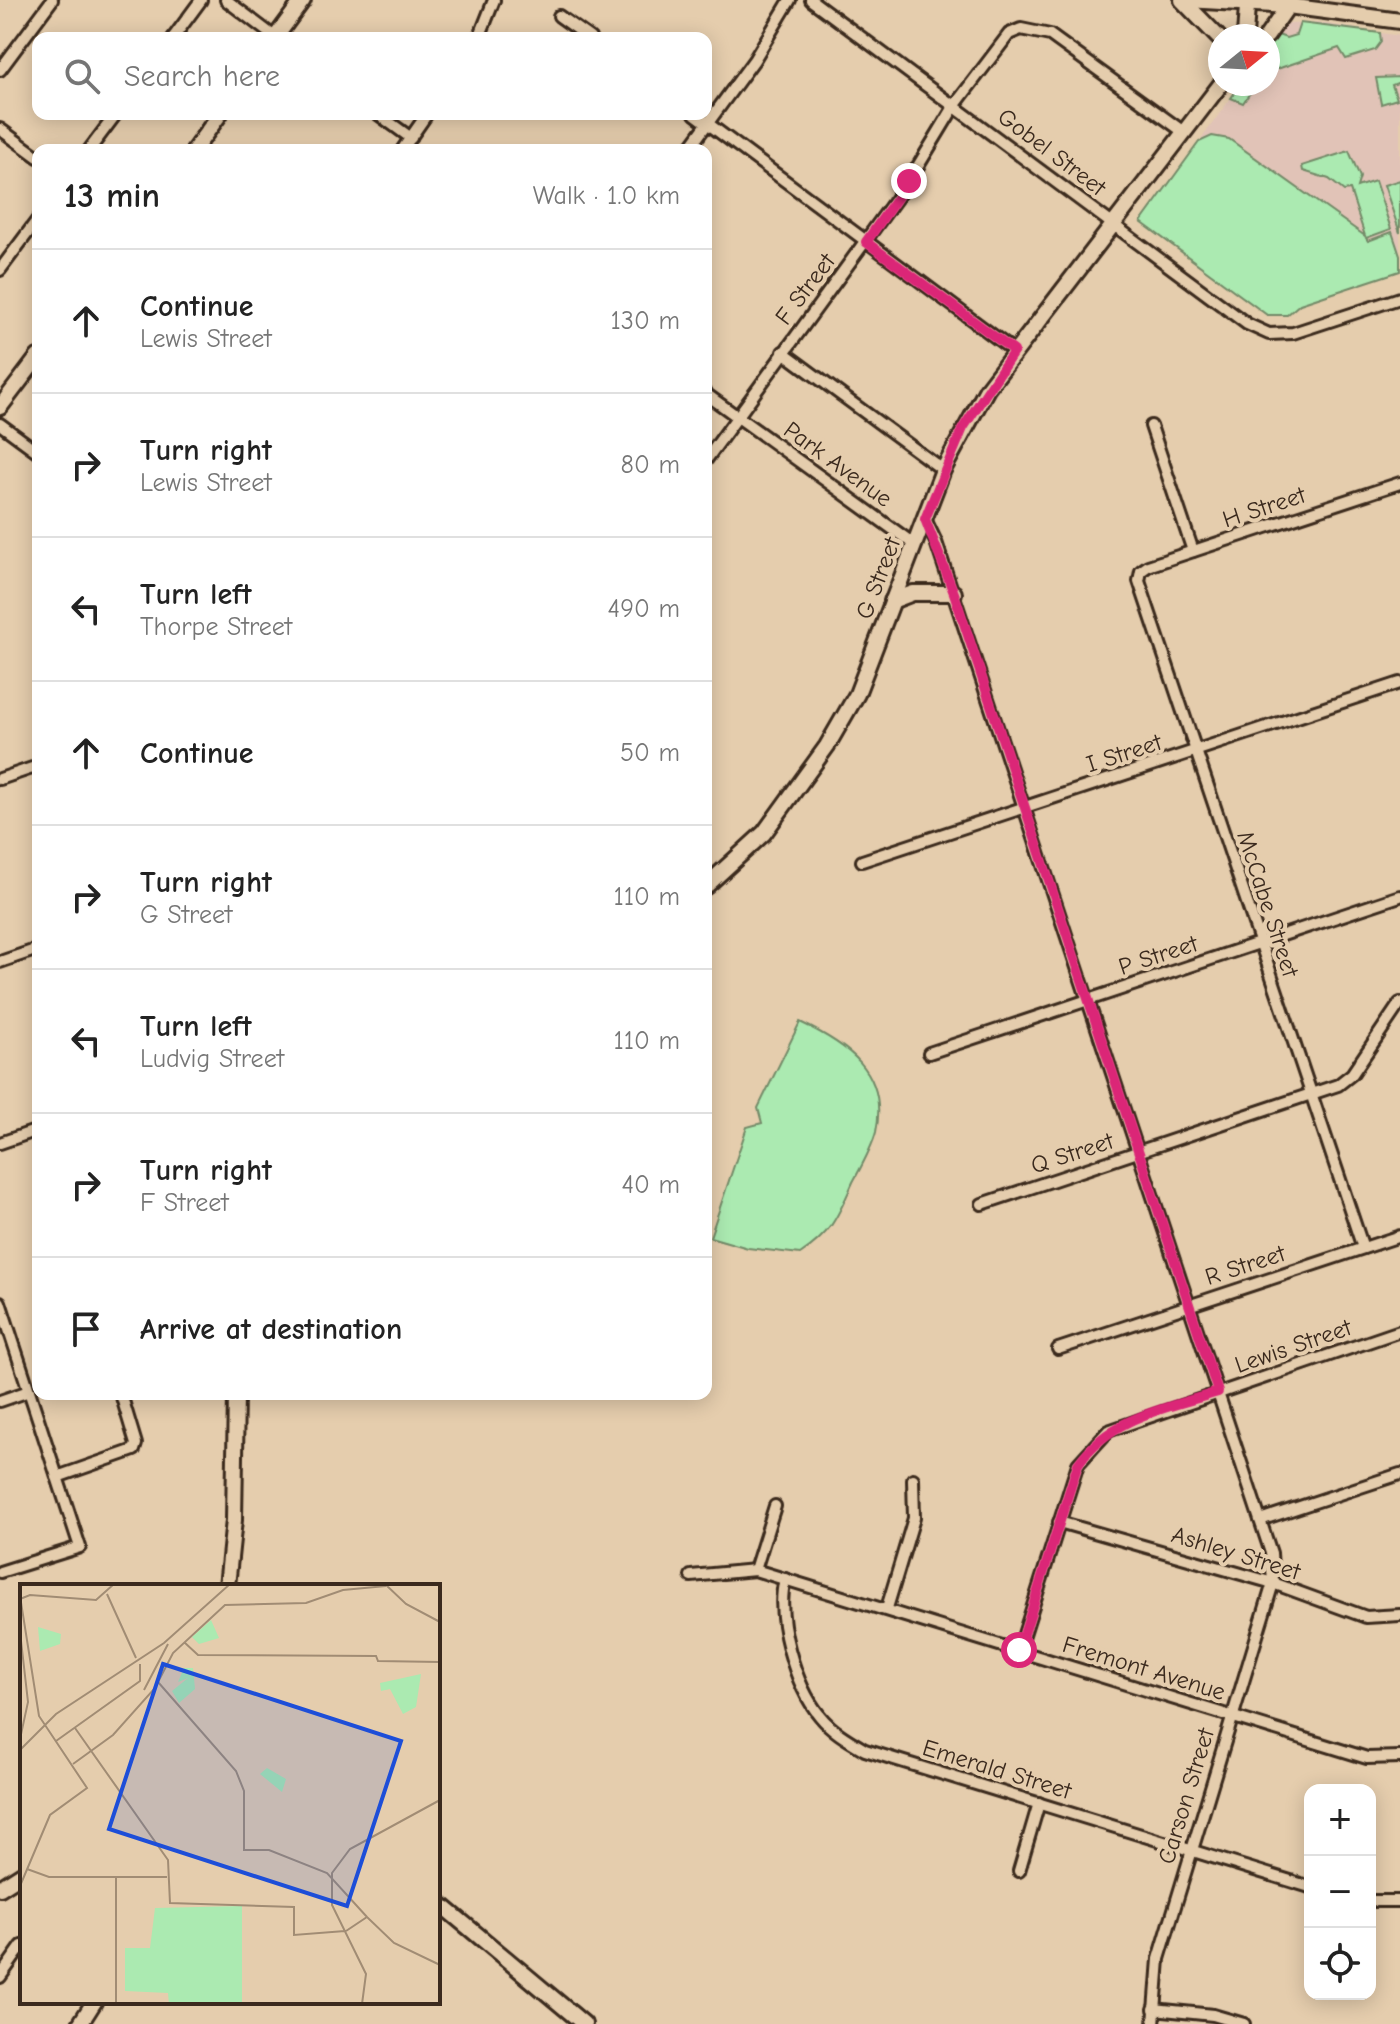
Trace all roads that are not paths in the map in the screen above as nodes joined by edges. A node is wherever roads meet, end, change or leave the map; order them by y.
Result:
1 (52, 0) edge
2 (201, 0) edge
3 (226, 0) edge
4 (303, 0) edge
5 (494, 0) edge
6 (790, 0) edge
7 (811, 0) edge
8 (1184, 0) edge
9 (1247, 6) junction
10 (1288, 6) junction
11 (559, 16) dead end
12 (1400, 21) edge
13 (1246, 24) edge
14 (1275, 24) edge
15 (1208, 26) edge
16 (177, 32) edge
17 (268, 32) edge
18 (280, 32) edge
19 (481, 32) edge
20 (582, 32) edge
21 (0, 70) edge
22 (1212, 96) edge
23 (955, 105) junction
24 (712, 118) edge
25 (112, 120) edge
26 (216, 120) edge
27 (386, 120) edge
28 (423, 120) edge
29 (704, 120) edge
30 (710, 120) edge
31 (708, 123) junction
32 (0, 129) edge
33 (1185, 133) junction
34 (411, 138) junction
35 (94, 144) edge
36 (198, 144) edge
37 (406, 144) edge
38 (692, 144) edge
39 (32, 153) edge
40 (1116, 225) junction
41 (32, 227) edge
42 (866, 242) junction
43 (0, 270) edge
44 (1400, 298) edge
45 (1014, 351) junction
46 (783, 352) junction
47 (32, 365) edge
48 (712, 398) edge
49 (0, 407) edge
50 (737, 416) junction
51 (0, 424) edge
52 (1151, 426) dead end
53 (32, 448) edge
54 (712, 451) edge
55 (943, 470) junction
56 (1400, 483) edge
57 (925, 519) junction
58 (915, 545) junction
59 (1193, 551) junction
60 (1141, 571) joint
61 (954, 593) junction
62 (892, 601) junction
63 (1400, 683) edge
64 (1196, 750) junction
65 (32, 768) edge
66 (0, 779) edge
67 (1025, 807) junction
68 (862, 861) dead end
69 (712, 881) edge
70 (1400, 896) edge
71 (1260, 943) junction
72 (32, 951) edge
73 (0, 962) edge
74 (1089, 999) junction
75 (1400, 1003) edge
76 (929, 1053) dead end
77 (1310, 1094) junction
78 (32, 1134) edge
79 (0, 1143) edge
80 (1140, 1152) junction
81 (982, 1204) dead end
82 (1400, 1236) edge
83 (1363, 1248) junction
84 (0, 1302) edge
85 (1189, 1304) junction
86 (1400, 1331) edge
87 (1058, 1349) dead end
88 (29, 1391) junction
89 (1218, 1392) junction
90 (123, 1400) edge
91 (236, 1400) edge
92 (0, 1401) edge
93 (1400, 1474) edge
94 (57, 1477) junction
95 (913, 1479) dead end
96 (775, 1506) dead end
97 (1260, 1520) junction
98 (1059, 1522) junction
99 (755, 1570) junction
100 (0, 1572) edge
101 (691, 1576) dead end
102 (785, 1579) junction
103 (1273, 1583) junction
104 (227, 1584) edge
105 (887, 1608) junction
106 (1400, 1615) edge
107 (1019, 1650) junction
108 (1232, 1716) junction
109 (1400, 1757) edge
110 (1039, 1803) junction
111 (1191, 1850) junction
112 (1019, 1871) dead end
113 (20, 1875) edge
114 (1304, 1885) edge
115 (0, 1888) edge
116 (1376, 1901) edge
117 (1400, 1901) edge
118 (440, 1903) edge
119 (20, 1949) edge
120 (0, 1977) edge
121 (93, 2004) edge
122 (1154, 2009) junction
123 (80, 2024) edge
124 (584, 2024) edge
125 (1154, 2024) edge
126 (1244, 2024) edge

1 - 21 street
2 - 16 street
3 - 17 street
4 - 18 street
5 - 19 street
6 - 24 street
7 - 23 street, Gobel Street
8 - 9 street
8 - 15 street
9 - 10 street
9 - 13 street
10 - 12 street
10 - 14 street
11 - 20 street
22 - 33 street, G Street
23 - 33 street, F Street
23 - 40 street, Gobel Street
23 - 42 street, F Street
25 - 35 street
26 - 36 street
27 - 34 street
28 - 34 street
29 - 31 street
30 - 31 street
31 - 38 street
31 - 42 street
32 - 39 street
33 - 40 street, G Street
34 - 37 street
40 - 44 street, Gobel Street
40 - 45 street, G Street
41 - 43 street
42 - 45 street
42 - 46 street, F Street
45 - 55 street, G Street
46 - 50 street, F Street
46 - 55 street
47 - 49 street
48 - 50 street, Park Avenue
50 - 54 street, F Street
50 - 58 street, Park Avenue
51 - 53 street
52 - 59 street
55 - 57 street, G Street
56 - 59 street, H Street
57 - 58 street, G Street
57 - 61 street
58 - 62 street, G Street
59 - 60 street, H Street
60 - 64 street, McCabe Street
61 - 62 street
61 - 67 street
62 - 69 street, G Street
63 - 64 street, I Street
64 - 67 street, I Street
64 - 71 street, McCabe Street
65 - 66 street
67 - 68 street, I Street
67 - 74 street
70 - 71 street, P Street
71 - 74 street, P Street
71 - 77 street, McCabe Street
72 - 73 street
74 - 76 street, P Street
74 - 80 street
75 - 77 street, Q Street
77 - 80 street, Q Street
77 - 83 street, McCabe Street
78 - 79 street
80 - 81 street, Q Street
80 - 85 street
82 - 83 street, R Street
83 - 85 street, R Street
84 - 88 street
85 - 87 street, R Street
85 - 89 street
86 - 89 street, Lewis Street
88 - 92 street
88 - 94 street
89 - 97 street
89 - 98 street, Lewis Street
90 - 94 street
91 - 104 street
93 - 97 street
94 - 100 street
95 - 105 street
96 - 99 street
97 - 103 street
98 - 103 street, Ashley Street
98 - 107 street, Lewis Street
99 - 101 street, Fremont Avenue
99 - 102 street, Fremont Avenue
102 - 105 street, Fremont Avenue
102 - 110 street, Emerald Street
103 - 106 street, Ashley Street
103 - 108 street, Carson Street
105 - 107 street, Fremont Avenue
107 - 108 street, Fremont Avenue
108 - 109 street, Fremont Avenue
108 - 111 street, Carson Street
110 - 111 street, Emerald Street
110 - 112 street
111 - 114 street, Emerald Street
111 - 122 street, Carson Street
113 - 115 street
116 - 117 street
118 - 124 street
119 - 120 street
121 - 123 street
122 - 125 street, Carson Street
122 - 126 street

